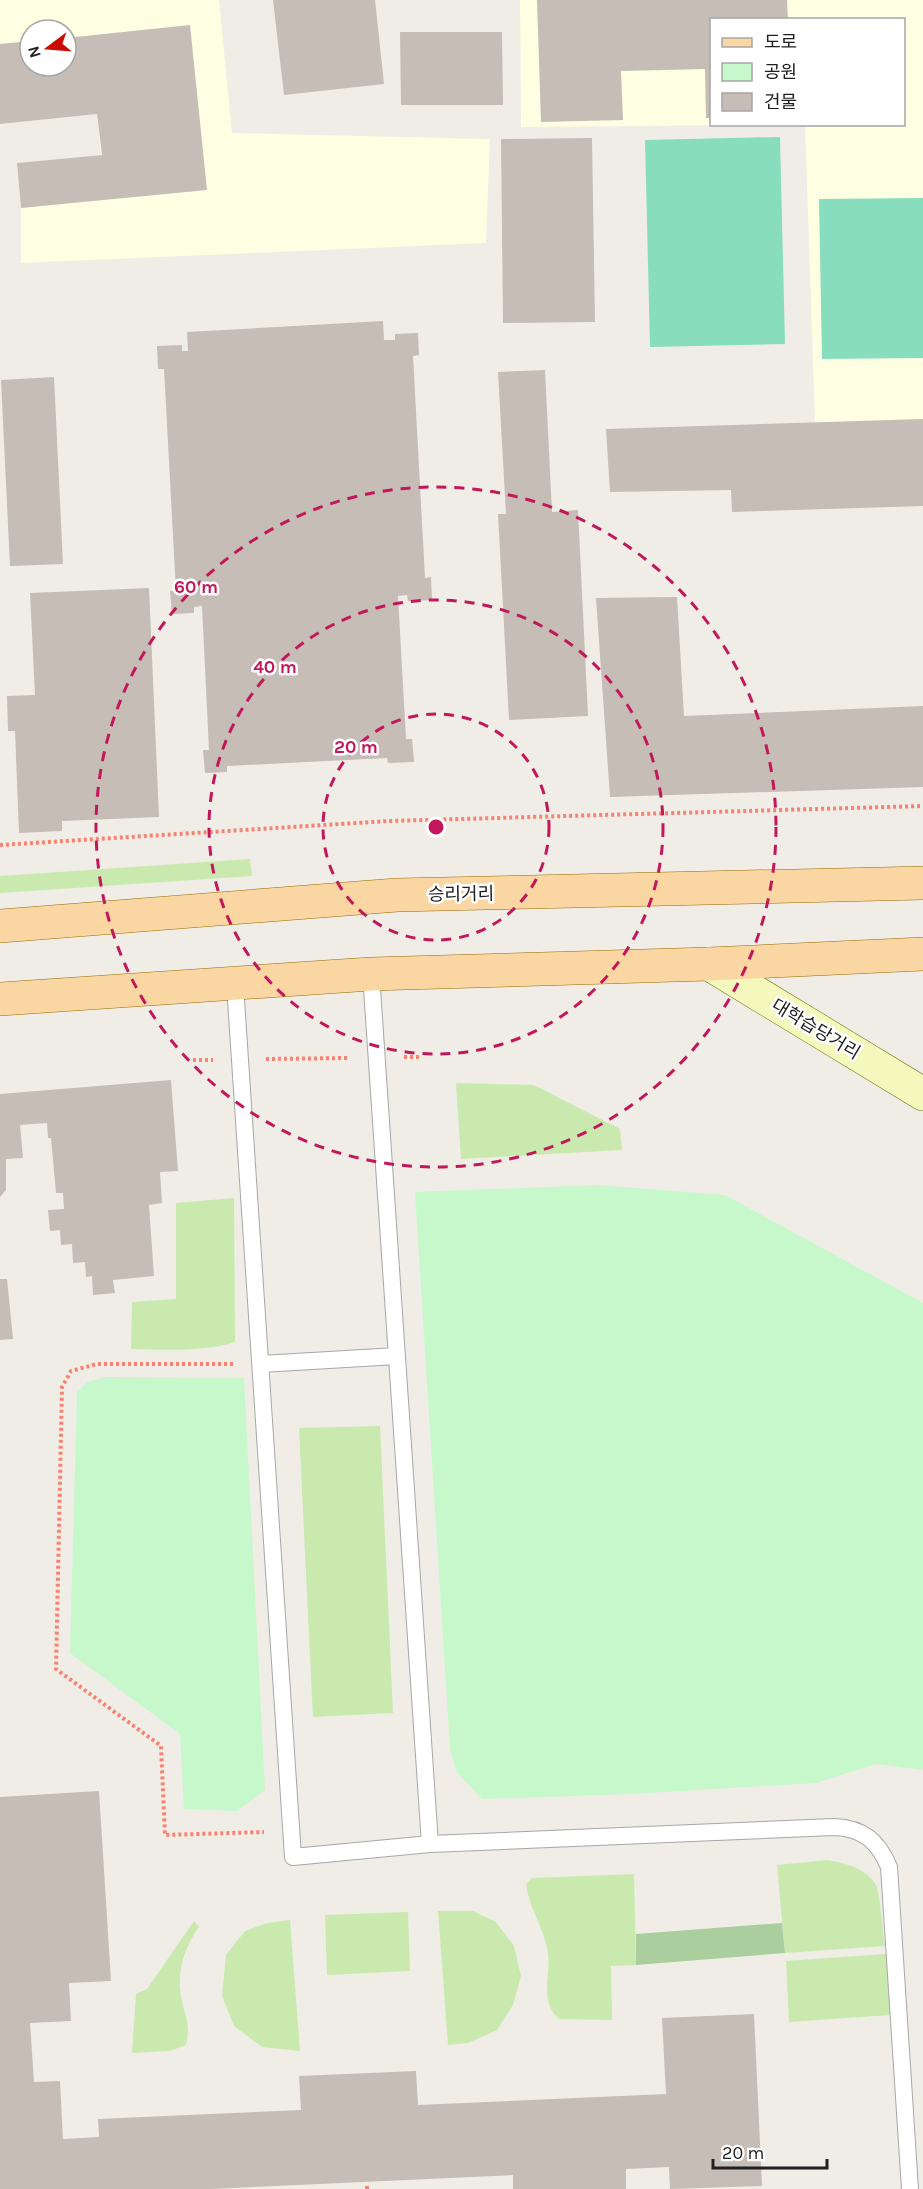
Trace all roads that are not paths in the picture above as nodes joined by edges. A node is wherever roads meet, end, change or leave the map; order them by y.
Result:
1 (923, 883) edge
2 (0, 926) edge
3 (923, 954) edge
4 (709, 964) junction
5 (371, 974) junction
6 (235, 985) junction
7 (0, 999) edge
8 (923, 1094) edge
9 (397, 1356) junction
10 (261, 1364) junction
11 (430, 1845) junction
12 (910, 2189) edge

1 - 2 main road, 승리거리
3 - 4 main road
4 - 5 main road
4 - 8 main road, 대학습당거리
5 - 6 main road
5 - 9 lane
6 - 7 main road
6 - 10 lane
9 - 10 lane
9 - 11 lane
10 - 11 lane
11 - 12 lane

